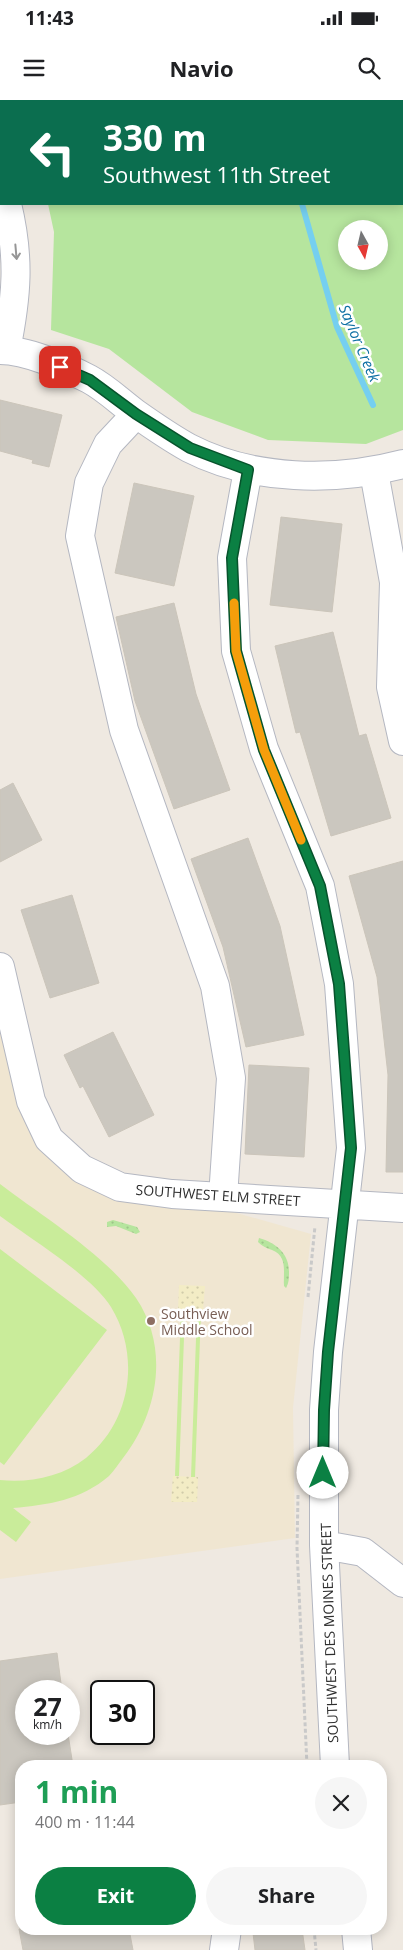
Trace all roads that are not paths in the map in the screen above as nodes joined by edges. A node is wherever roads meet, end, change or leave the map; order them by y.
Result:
1 (7, 205) edge
2 (3, 350) edge
3 (136, 414) junction
4 (403, 464) edge
5 (248, 470) junction
6 (374, 472) junction
7 (403, 741) edge
8 (0, 967) edge
9 (7, 1032) edge
10 (223, 1197) junction
11 (346, 1204) junction
12 (403, 1208) edge
13 (324, 1545) junction
14 (403, 1583) edge
15 (336, 1760) edge
16 (226, 1935) edge
17 (357, 1935) edge
18 (224, 1950) edge
19 (358, 1950) edge

1 -> 2 street
2 - 3 street
3 - 5 street
3 - 10 street
4 - 6 street
5 - 6 street
5 - 11 street, SOUTHWEST DES MOINES STREET
6 - 7 street
8 - 9 street, SOUTHWEST ELM STREET
9 - 10 street, SOUTHWEST ELM STREET
10 - 11 street, SOUTHWEST ELM STREET
11 - 12 street, SOUTHWEST ELM STREET
11 - 13 street, SOUTHWEST DES MOINES STREET
13 - 14 street
13 - 15 street, SOUTHWEST DES MOINES STREET
16 - 18 street
17 - 19 street

